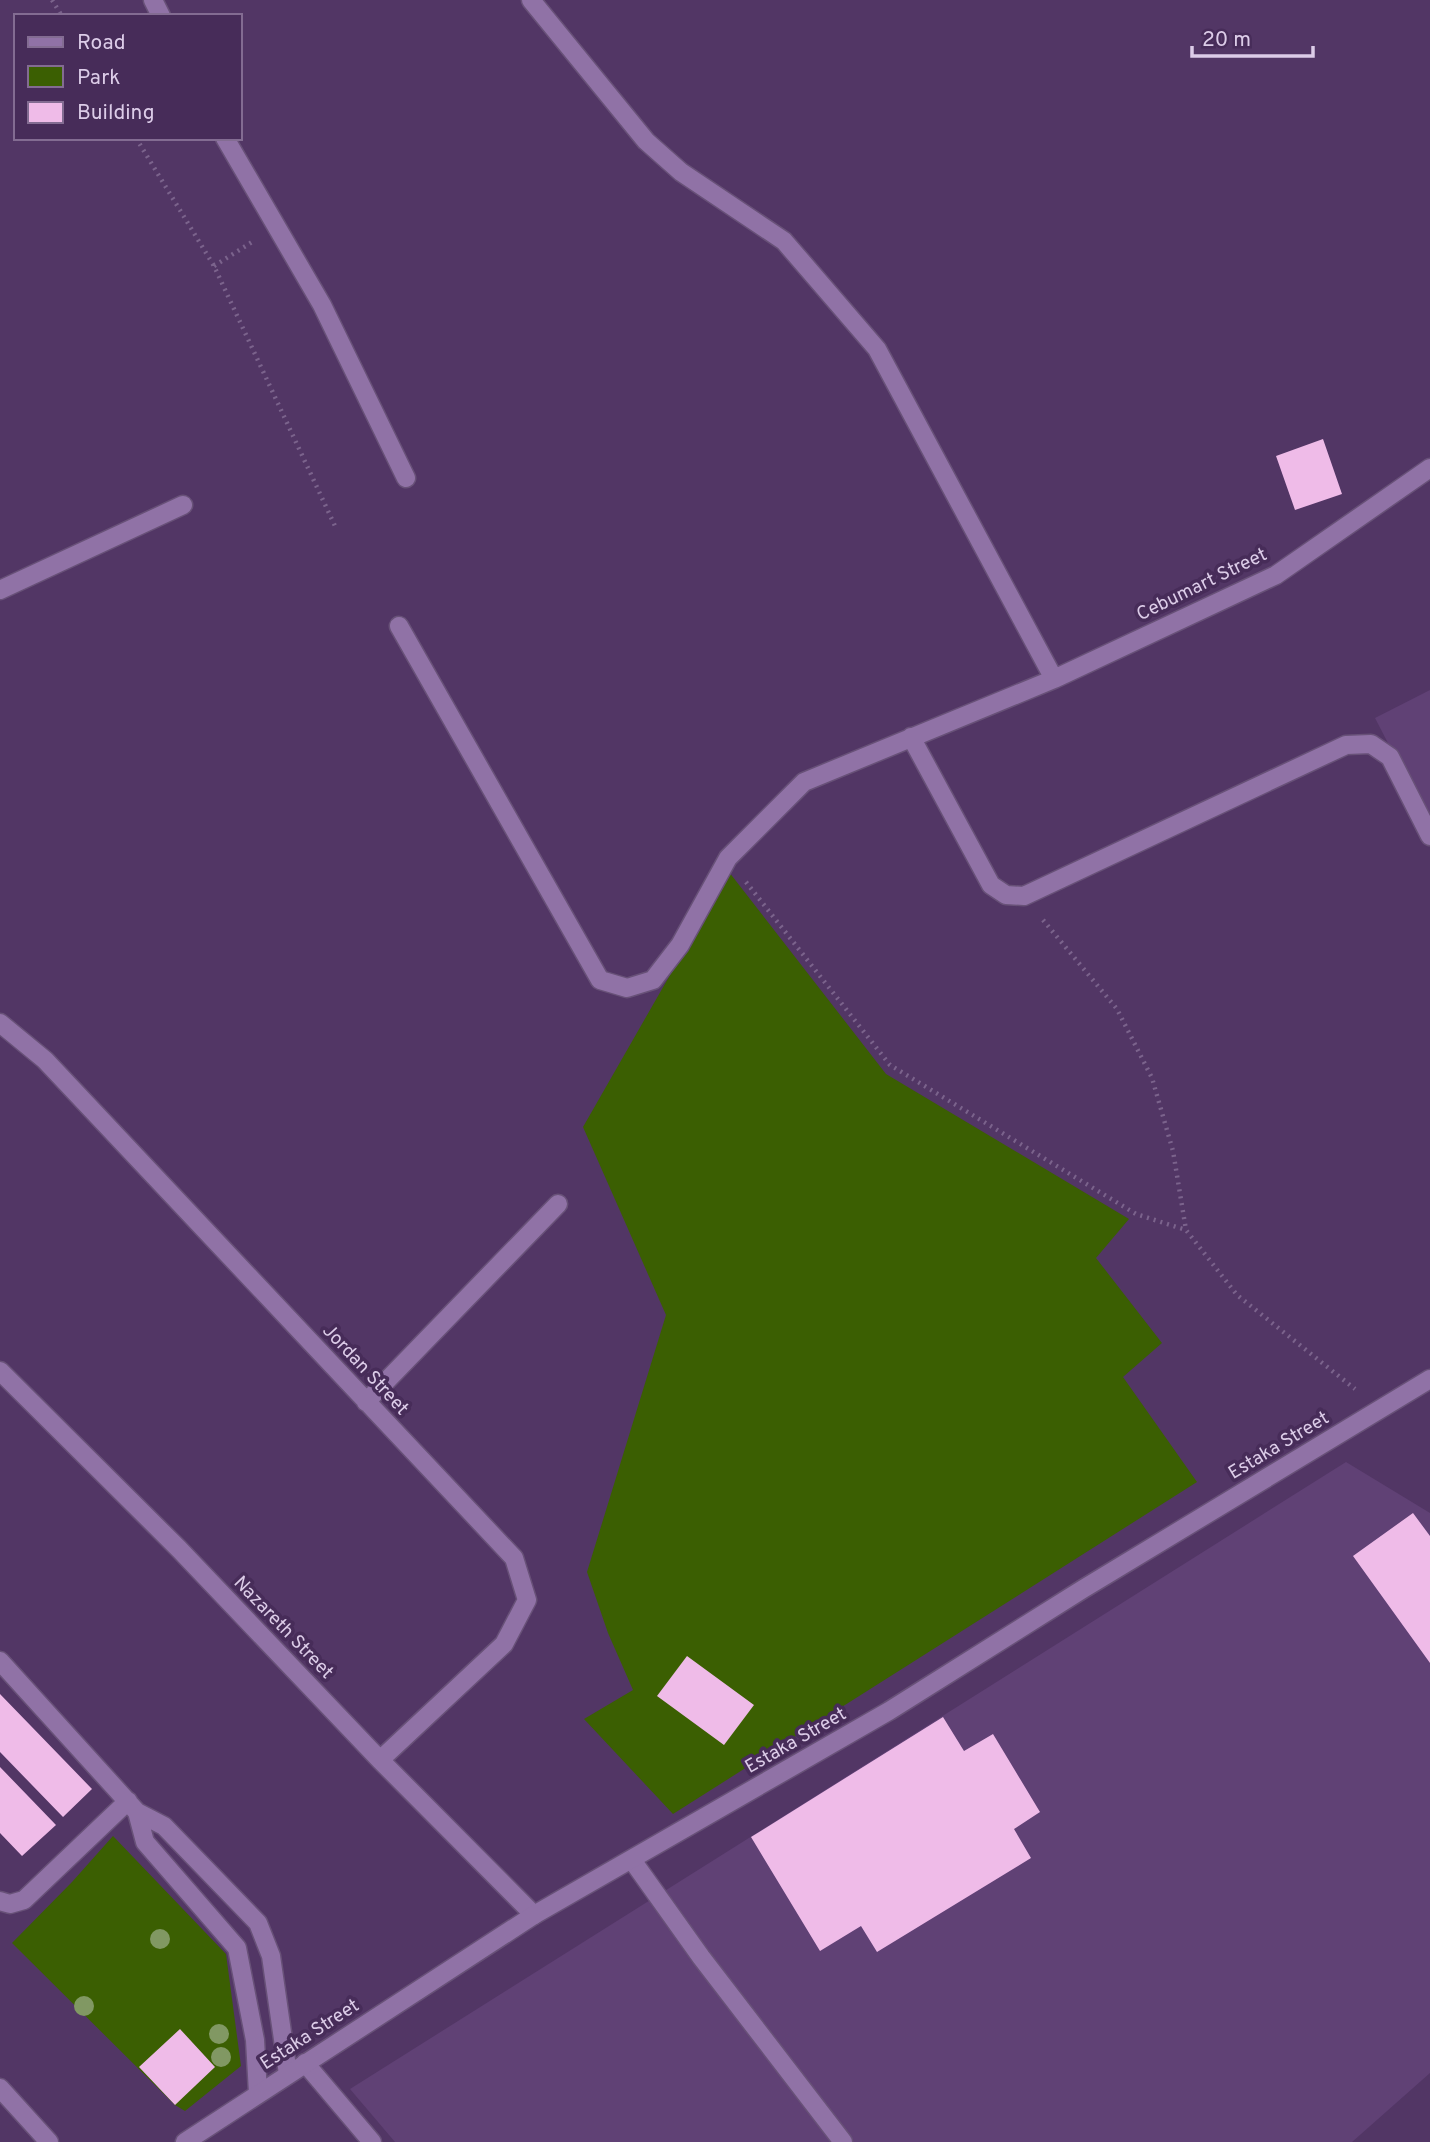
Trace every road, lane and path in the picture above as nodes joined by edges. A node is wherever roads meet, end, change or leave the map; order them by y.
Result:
1 (531, 0) edge
2 (137, 140) edge
3 (226, 140) edge
4 (276, 226) junction
5 (214, 266) junction
6 (1430, 468) edge
7 (406, 478) dead end
8 (183, 505) dead end
9 (335, 526) dead end
10 (0, 590) edge
11 (399, 626) dead end
12 (1054, 679) junction
13 (911, 737) junction
14 (1430, 836) edge
15 (728, 858) junction
16 (1024, 896) junction
17 (0, 1023) edge
18 (558, 1204) dead end
19 (1186, 1230) junction
20 (0, 1371) edge
21 (1430, 1379) edge
22 (366, 1402) junction
23 (1381, 1409) junction
24 (0, 1661) edge
25 (380, 1759) junction
26 (132, 1807) junction
27 (632, 1860) junction
28 (0, 1901) edge
29 (534, 1915) junction
30 (258, 1923) junction
31 (237, 1948) junction
32 (305, 2063) junction
33 (288, 2074) junction
34 (0, 2088) edge
35 (258, 2093) junction
36 (49, 2142) edge
37 (185, 2142) edge
38 (372, 2142) edge
39 (843, 2142) edge

1 - 12 street
2 - 5 path
3 - 4 street
4 - 5 path
4 - 7 street
5 - 9 path
6 - 12 street, Cebumart Street
8 - 10 street
11 - 15 street, Cebumart Street
12 - 13 street, Cebumart Street
13 - 15 street, Cebumart Street
13 - 16 street
14 - 16 street
15 - 19 path
16 - 19 path
17 - 22 street, Jordan Street
18 - 22 street
19 - 23 path
20 - 25 street, Nazareth Street
21 - 23 street, Estaka Street
22 - 25 street, Jordan Street
23 - 27 street, Estaka Street
24 - 26 street
25 - 29 street, Nazareth Street
26 - 28 street
26 - 30 street
26 - 31 street
27 - 29 street, Estaka Street
27 - 39 street
29 - 32 street, Estaka Street
30 - 31 street
30 - 33 street
31 - 35 street
32 - 33 street, Estaka Street
32 - 38 street
33 - 35 street, Estaka Street
34 - 36 street
35 - 37 street, Estaka Street

